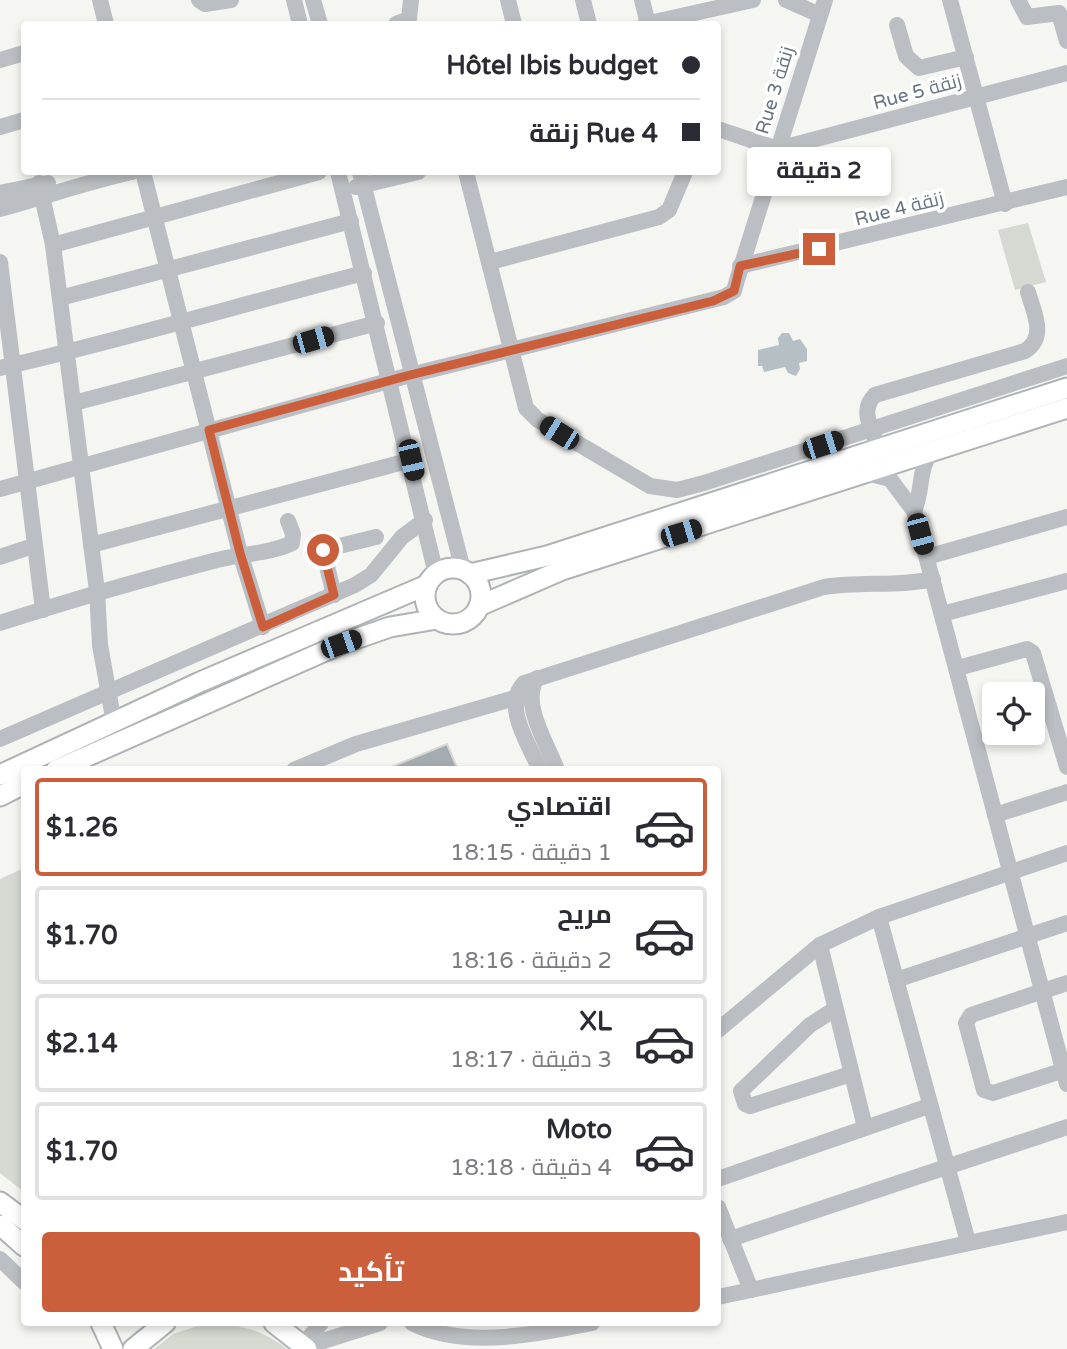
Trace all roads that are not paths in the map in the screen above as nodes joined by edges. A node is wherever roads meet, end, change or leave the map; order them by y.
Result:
1 (100, 0) edge
2 (199, 0) edge
3 (231, 0) edge
4 (294, 0) edge
5 (313, 0) edge
6 (411, 0) edge
7 (508, 0) edge
8 (583, 0) edge
9 (642, 0) edge
10 (753, 0) edge
11 (786, 0) edge
12 (950, 0) edge
13 (1018, 0) edge
14 (700, 6) edge
15 (822, 8) edge
16 (1063, 12) edge
17 (105, 21) edge
18 (299, 21) edge
19 (319, 21) edge
20 (404, 21) edge
21 (513, 21) edge
22 (588, 21) edge
23 (646, 21) edge
24 (655, 21) edge
25 (897, 25) dead end
26 (1067, 41) edge
27 (21, 54) edge
28 (966, 57) junction
29 (0, 60) edge
30 (1067, 73) edge
31 (976, 97) junction
32 (21, 121) edge
33 (0, 127) edge
34 (721, 130) edge
35 (778, 149) junction
36 (119, 175) edge
37 (144, 175) edge
38 (308, 175) edge
39 (339, 175) edge
40 (390, 175) edge
41 (467, 175) edge
42 (684, 175) edge
43 (362, 178) edge
44 (1067, 187) edge
45 (41, 190) junction
46 (344, 191) junction
47 (0, 193) edge
48 (1005, 204) junction
49 (0, 209) edge
50 (154, 216) junction
51 (351, 221) junction
52 (53, 245) junction
53 (0, 262) edge
54 (490, 262) junction
55 (740, 266) junction
56 (168, 268) junction
57 (364, 274) junction
58 (1028, 292) dead end
59 (60, 298) junction
60 (182, 319) junction
61 (377, 323) junction
62 (510, 350) junction
63 (68, 353) junction
64 (6, 366) edge
65 (1067, 366) edge
66 (195, 372) junction
67 (410, 375) junction
68 (391, 380) junction
69 (1067, 388) edge
70 (74, 403) junction
71 (1067, 408) edge
72 (209, 430) junction
73 (875, 439) junction
74 (934, 449) junction
75 (411, 460) junction
76 (81, 464) junction
77 (857, 474) junction
78 (24, 481) junction
79 (0, 489) edge
80 (228, 507) junction
81 (914, 511) junction
82 (1067, 517) edge
83 (425, 520) junction
84 (288, 521) dead end
85 (376, 537) dead end
86 (91, 545) junction
87 (33, 546) junction
88 (240, 553) junction
89 (927, 556) junction
90 (0, 557) edge
91 (466, 572) junction
92 (933, 579) junction
93 (432, 580) junction
94 (1067, 581) edge
95 (97, 591) junction
96 (334, 595) junction
97 (479, 606) junction
98 (43, 610) junction
99 (942, 614) junction
100 (437, 619) junction
101 (0, 624) edge
102 (263, 627) junction
103 (958, 667) junction
104 (537, 678) junction
105 (107, 693) junction
106 (515, 698) junction
107 (114, 723) junction
108 (0, 739) edge
109 (65, 766) edge
110 (304, 766) edge
111 (538, 766) edge
112 (555, 766) edge
113 (1067, 767) edge
114 (0, 775) edge
115 (21, 786) edge
116 (1067, 792) edge
117 (0, 796) edge
118 (995, 816) junction
119 (1067, 853) edge
120 (1010, 872) junction
121 (879, 917) junction
122 (1067, 923) edge
123 (1028, 936) junction
124 (820, 945) junction
125 (896, 980) junction
126 (1067, 983) edge
127 (1043, 991) junction
128 (835, 1009) junction
129 (721, 1028) edge
130 (851, 1074) junction
131 (1066, 1074) edge
132 (929, 1106) junction
133 (864, 1127) junction
134 (1067, 1127) edge
135 (948, 1167) junction
136 (721, 1178) edge
137 (0, 1202) edge
138 (721, 1215) edge
139 (21, 1218) edge
140 (1067, 1222) edge
141 (0, 1225) edge
142 (730, 1239) junction
143 (968, 1242) junction
144 (21, 1243) edge
145 (0, 1259) edge
146 (21, 1279) edge
147 (751, 1290) junction
148 (721, 1296) edge
149 (102, 1326) edge
150 (162, 1326) edge
151 (278, 1326) edge
152 (319, 1326) edge
153 (370, 1326) edge
154 (417, 1326) edge
155 (577, 1326) edge
156 (307, 1348) edge
157 (113, 1349) edge
158 (133, 1349) edge

1 - 17 street
2 - 3 street
4 - 18 street
5 - 19 street
6 - 20 street
7 - 21 street
8 - 22 street
9 - 23 street
10 - 14 street
11 - 15 street
12 - 28 street
13 - 16 street
14 - 24 street
15 - 35 street, Rue 3 زنقة
16 - 26 street
25 - 28 street
27 - 29 street
28 - 31 street
30 - 31 street, Rue 5 زنقة
31 - 35 street, Rue 5 زنقة
31 - 48 street
32 - 33 street
34 - 35 street
35 - 55 street, Rue 3 زنقة
36 - 45 street
37 - 50 street
38 - 50 street
39 - 46 street
40 - 43 street
41 - 54 street
42 - 54 street
43 - 46 street
43 - 67 street
44 - 48 street, Rue 4 زنقة
45 - 47 street
45 - 49 street
45 - 52 street
46 - 51 street
48 - 55 street, Rue 4 زنقة
50 - 52 street
50 - 56 street
51 - 56 street
51 - 57 street
52 - 59 street
53 - 64 street
54 - 62 street
55 - 62 street, Rue 3 زنقة
56 - 59 street
56 - 60 street
57 - 60 street
57 - 61 street
58 - 73 street
59 - 63 street
60 - 63 street
60 - 66 street
61 - 66 street
61 - 68 street
62 - 67 street
62 - 73 street
63 - 64 street
63 - 70 street
64 - 78 street
65 - 73 street
66 - 70 street
66 - 72 street
67 - 68 street
67 - 91 street
68 - 72 street
68 - 75 street
69 - 73 main road
70 - 76 street
71 - 74 main road
72 - 76 street
72 - 80 street
73 - 91 main road
74 - 77 main road
74 - 81 street
75 - 80 street
75 - 83 street
76 - 78 street
76 - 86 street
77 - 81 street
77 - 97 main road
78 - 79 street
78 - 87 street
80 - 86 street
80 - 88 street
81 - 89 street
82 - 89 street
83 - 93 street
83 - 96 street
84 - 88 street
85 - 96 street
86 - 95 street
87 - 90 street
87 - 98 street
88 - 95 street
88 - 102 street
89 - 92 street
91 - 93 main road
91 - 97 main road
92 - 99 street
92 - 104 street
93 - 100 main road
93 - 107 main road
94 - 99 street
95 - 98 street
95 - 105 street
96 - 102 street
97 - 100 main road
98 - 101 street
99 - 103 street
100 - 109 main road
102 - 105 street
103 - 113 street
103 - 118 street
104 - 106 street
104 - 112 street
105 - 107 street
105 - 108 street
106 - 110 street
106 - 111 street
107 - 114 main road
115 - 117 main road
116 - 118 street
118 - 120 street
119 - 120 street
120 - 121 street
120 - 123 street
121 - 124 street
121 - 125 street
122 - 123 street
123 - 125 street
123 - 127 street
124 - 128 street
124 - 129 street
125 - 132 street
126 - 127 street
127 - 131 street
127 - 131 street
128 - 130 street
128 - 130 street
130 - 133 street
132 - 133 street
132 - 135 street
133 - 136 street
134 - 135 street
135 - 142 street
135 - 143 street
137 - 139 main road
138 - 142 street
140 - 143 street
141 - 144 main road
142 - 147 street
143 - 147 street
145 - 146 street
147 - 148 street
149 - 157 main road
150 - 158 main road
151 - 156 main road
152 - 156 street
153 - 156 street
154 - 155 street

